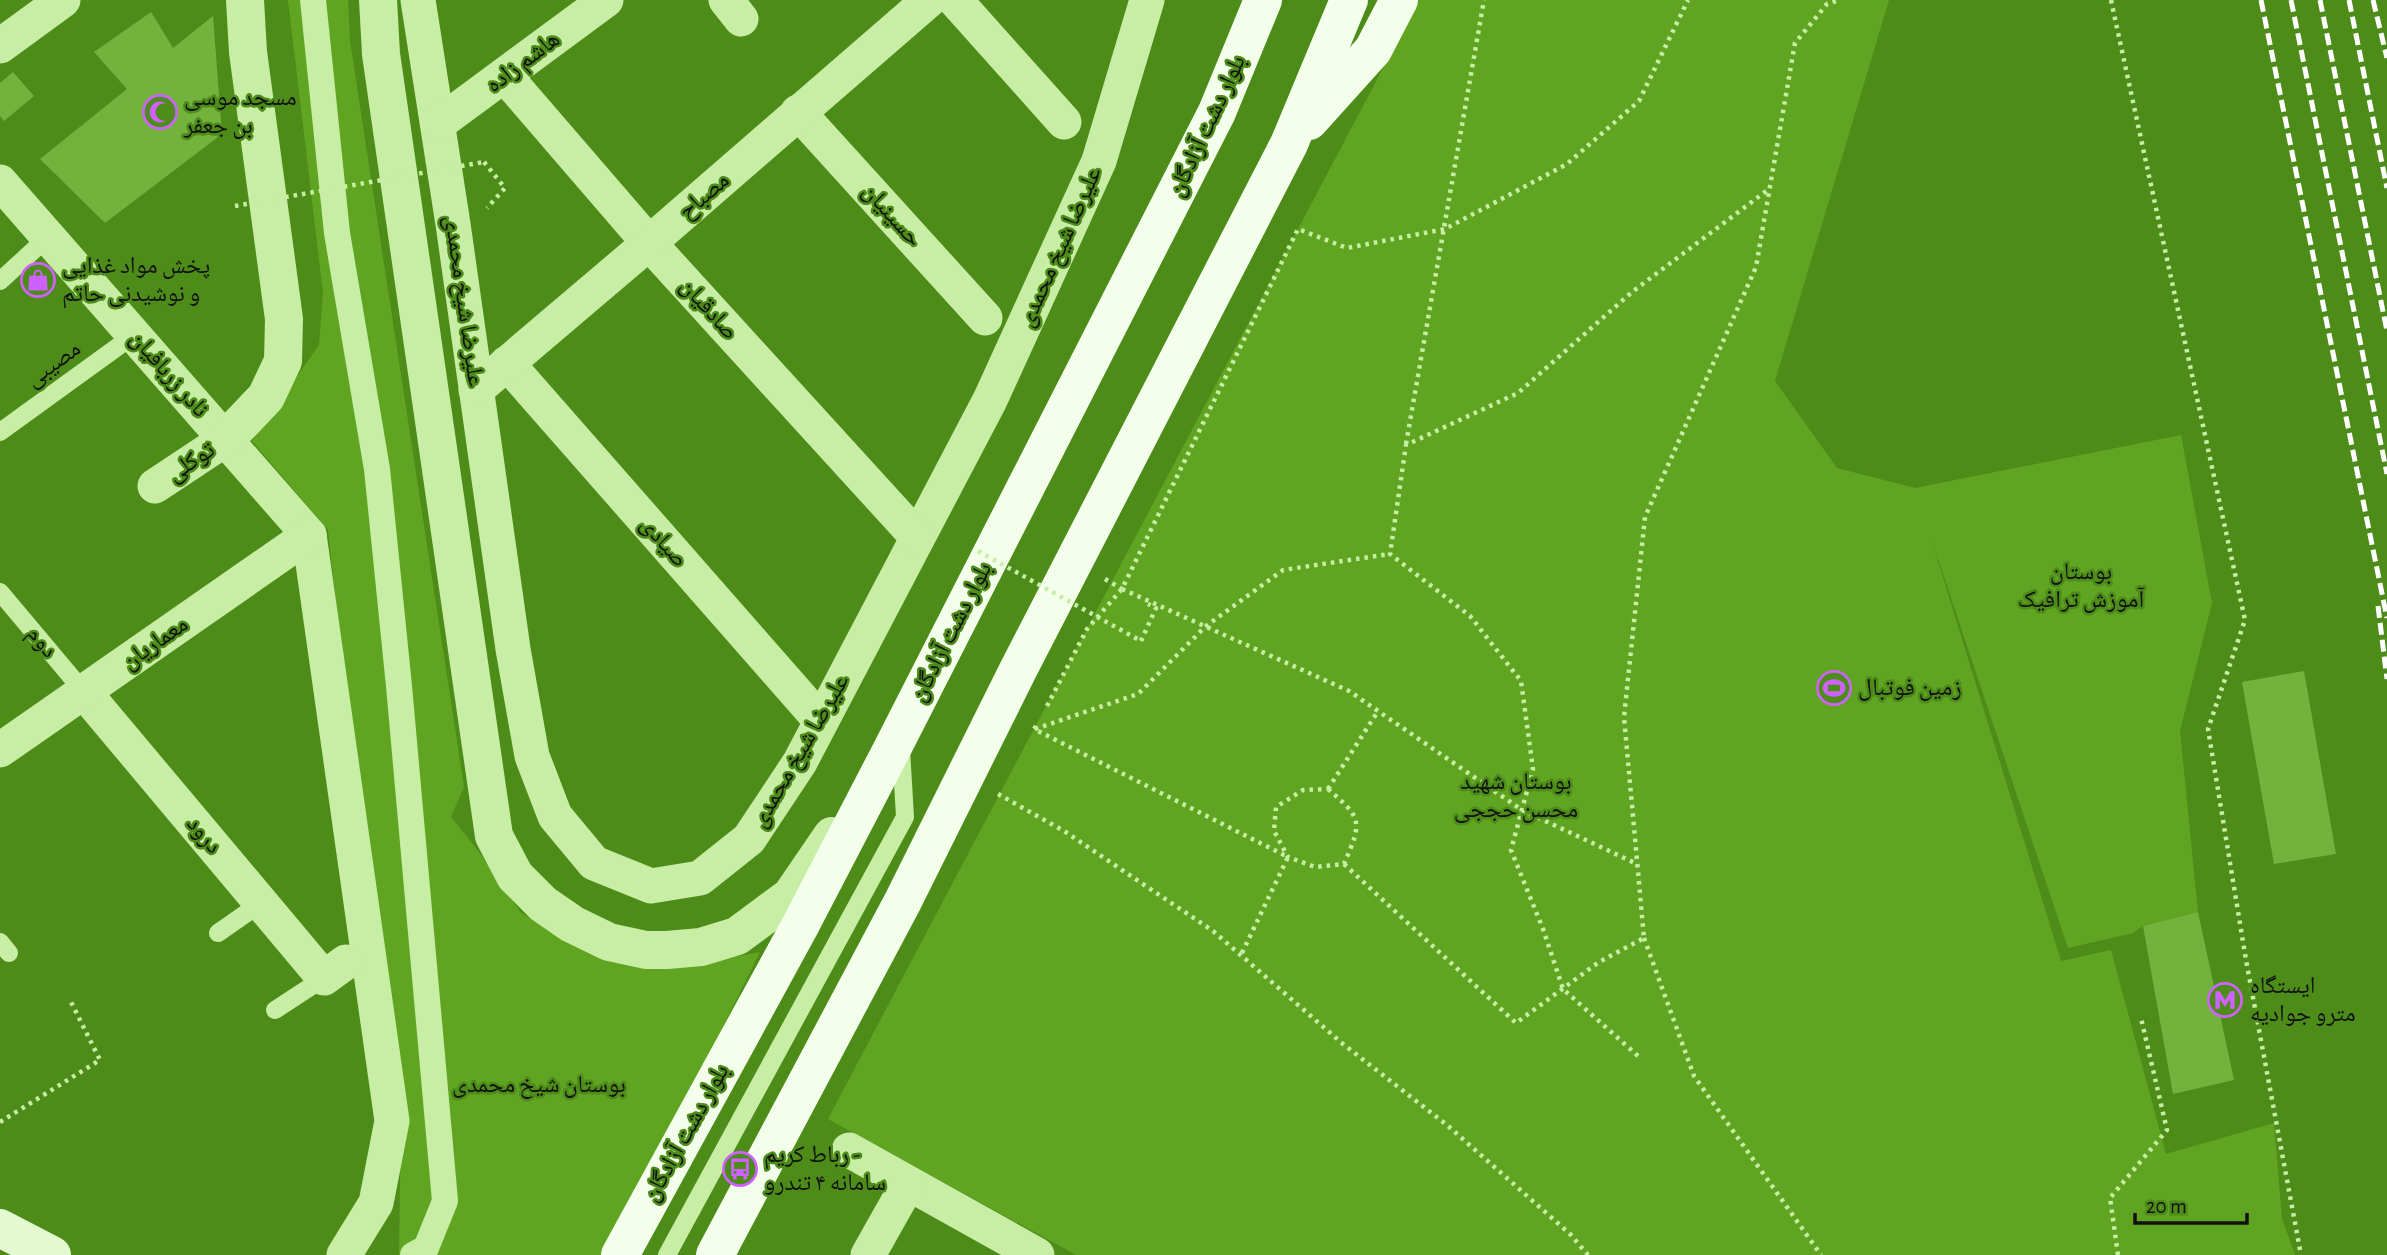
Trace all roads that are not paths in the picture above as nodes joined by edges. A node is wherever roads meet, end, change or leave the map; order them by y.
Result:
1 (63, 0) edge
2 (245, 0) edge
3 (313, 0) edge
4 (378, 0) edge
5 (418, 0) edge
6 (606, 0) edge
7 (929, 0) edge
8 (955, 0) edge
9 (1147, 0) edge
10 (1233, 0) edge
11 (1263, 0) edge
12 (1349, 0) edge
13 (1399, 0) edge
14 (0, 46) edge
15 (505, 76) junction
16 (1217, 111) junction
17 (798, 112) junction
18 (1064, 122) dead end
19 (438, 124) junction
20 (1289, 144) junction
21 (0, 182) edge
22 (48, 237) junction
23 (649, 243) junction
24 (0, 281) edge
25 (985, 318) dead end
26 (134, 335) junction
27 (507, 363) junction
28 (477, 390) junction
29 (0, 432) edge
30 (226, 439) junction
31 (155, 486) dead end
32 (309, 535) junction
33 (918, 537) junction
34 (0, 592) edge
35 (84, 692) junction
36 (821, 721) junction
37 (896, 741) junction
38 (0, 750) edge
39 (261, 903) junction
40 (218, 933) dead end
41 (335, 970) joint
42 (275, 1010) dead end
43 (849, 1150) dead end
44 (908, 1184) junction
45 (0, 1228) edge
46 (52, 1255) edge
47 (344, 1255) edge
48 (413, 1255) edge
49 (620, 1255) edge
50 (667, 1255) edge
51 (715, 1255) edge
52 (868, 1255) edge
53 (1037, 1255) edge

1 - 14 street
2 - 30 street
3 - 48 street
4 - 37 street, علیرضا شیخ محمدی
5 - 19 street, علیرضا شیخ محمدی
6 - 15 street, هاشم زاده
7 - 17 street, مصباح
8 - 18 street
9 - 33 street, علیرضا شیخ محمدی
10 - 16 main road
11 - 16 main road, بلوار دشت آزادگان
12 - 20 main road
13 - 20 main road
15 - 19 street, هاشم زاده
15 - 23 street, صادقیان
16 - 37 main road, بلوار دشت آزادگان
17 - 23 street, مصباح
17 - 25 street, حسینیان
19 - 28 street, علیرضا شیخ محمدی
20 - 51 main road
21 - 22 street, نادر زربافیان
22 - 24 lane
22 - 26 street, نادر زربافیان
23 - 27 street, مصباح
23 - 33 street, صادقیان
26 - 29 lane, مصیبی
26 - 30 street, نادر زربافیان
27 - 28 street, مصباح
27 - 36 street, صیادی
28 - 36 street, علیرضا شیخ محمدی
30 - 31 street, توکلی
30 - 32 street, نادر زربافیان
32 - 35 street, معماریان
32 - 47 street
33 - 36 street, علیرضا شیخ محمدی
34 - 35 lane, دوم
35 - 38 street, معماریان
35 - 39 street, درود
37 - 49 main road, بلوار دشت آزادگان
37 - 50 lane
39 - 40 lane
39 - 41 street, درود
41 - 42 lane
43 - 44 street
44 - 52 street
44 - 53 street
45 - 46 main road

